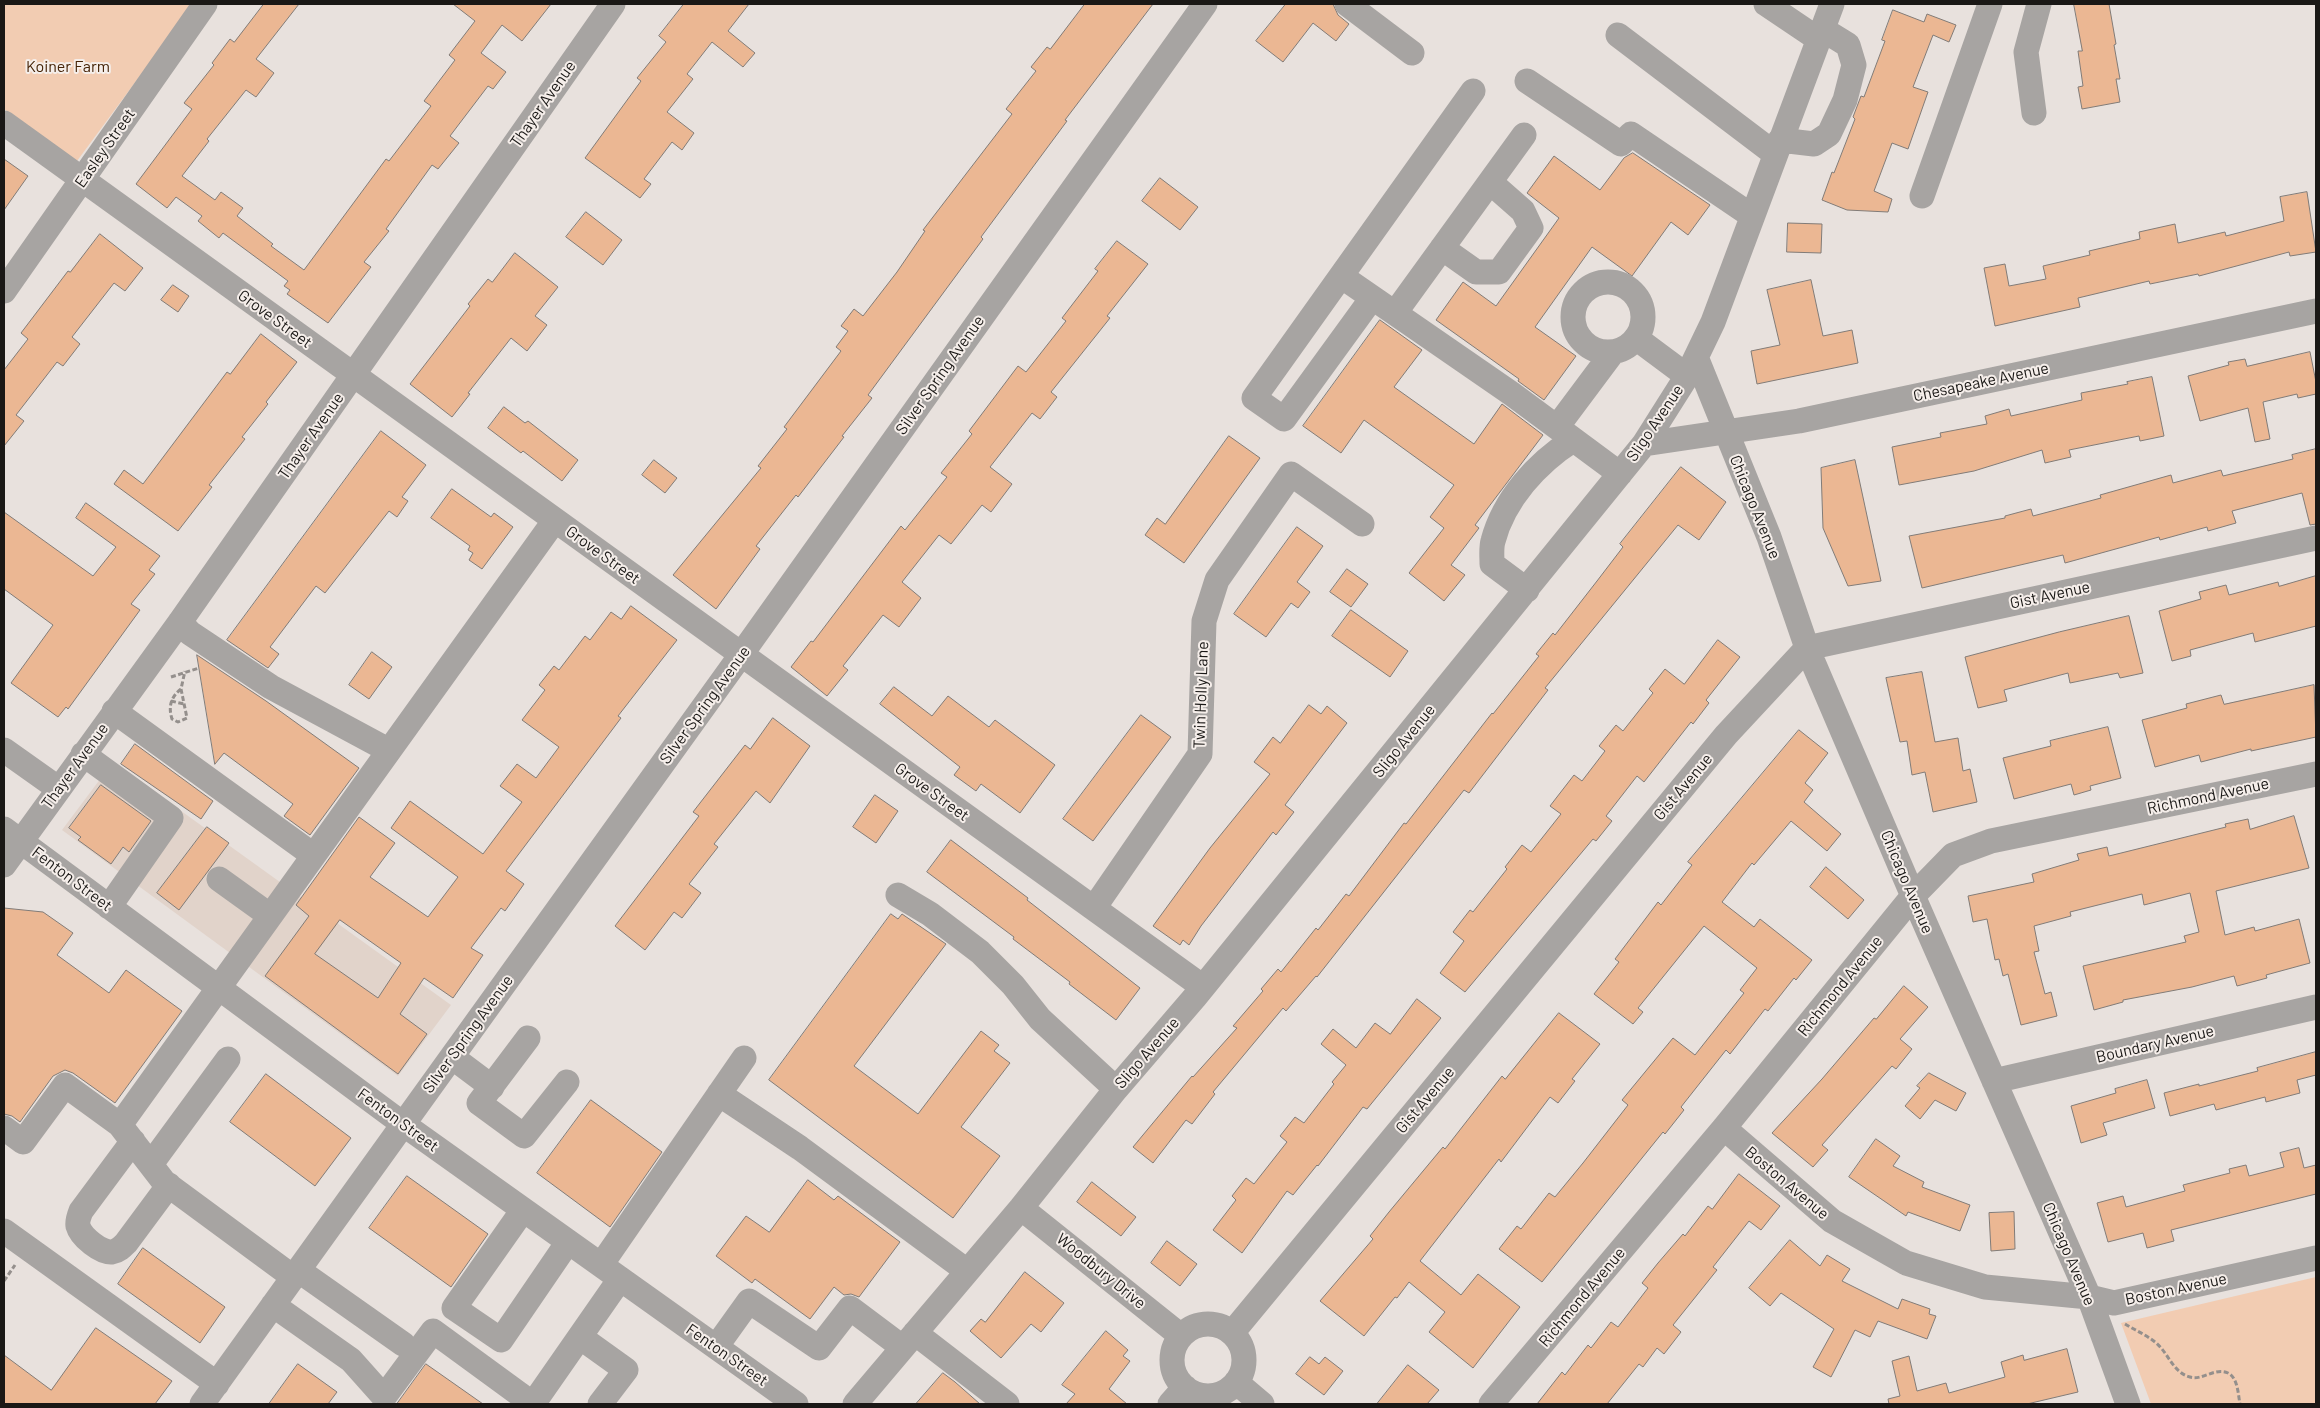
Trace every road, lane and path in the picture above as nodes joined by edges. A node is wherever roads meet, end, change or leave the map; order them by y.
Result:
1 (205, 4) edge
2 (613, 4) edge
3 (1205, 4) edge
4 (1347, 4) edge
5 (1766, 4) edge
6 (1832, 4) edge
7 (1990, 4) edge
8 (2039, 4) edge
9 (1820, 34) junction
10 (1618, 35) dead end
11 (1412, 53) dead end
12 (1528, 81) dead end
13 (1473, 92) dead end
14 (2034, 113) dead end
15 (4, 123) edge
16 (1524, 135) dead end
17 (1778, 147) junction
18 (83, 180) junction
19 (1490, 182) junction
20 (1922, 196) dead end
21 (1752, 216) junction
22 (1442, 248) junction
23 (1341, 276) junction
24 (4, 290) edge
25 (1372, 298) junction
26 (2316, 311) edge
27 (1395, 313) junction
28 (1636, 338) junction
29 (1613, 352) junction
30 (1691, 366) junction
31 (354, 376) junction
32 (1725, 433) junction
33 (1565, 434) junction
34 (1644, 444) junction
35 (1620, 474) junction
36 (555, 520) junction
37 (1362, 524) dead end
38 (2316, 538) edge
39 (1527, 590) junction
40 (180, 622) junction
41 (1807, 648) junction
42 (741, 654) junction
43 (199, 668) dead end
44 (185, 671) junction
45 (171, 677) dead end
46 (181, 689) junction
47 (172, 701) junction
48 (184, 704) junction
49 (114, 711) junction
50 (388, 750) junction
51 (5, 753) edge
52 (83, 754) junction
53 (2316, 774) edge
54 (58, 788) junction
55 (12, 835) edge
56 (313, 855) junction
57 (4, 865) edge
58 (219, 879) dead end
59 (898, 895) dead end
60 (1913, 896) junction
61 (109, 907) junction
62 (1094, 908) junction
63 (269, 915) junction
64 (1204, 986) junction
65 (217, 987) junction
66 (2316, 1007) edge
67 (528, 1038) dead end
68 (452, 1057) junction
69 (744, 1058) dead end
70 (228, 1059) dead end
71 (1994, 1081) junction
72 (567, 1082) dead end
73 (492, 1086) junction
74 (1116, 1090) junction
75 (719, 1094) junction
76 (403, 1124) junction
77 (4, 1128) edge
78 (1724, 1128) junction
79 (126, 1133) junction
80 (151, 1164) junction
81 (168, 1185) junction
82 (1021, 1208) junction
83 (523, 1210) junction
84 (4, 1231) edge
85 (568, 1242) junction
86 (2316, 1258) edge
87 (967, 1271) junction
88 (611, 1272) junction
89 (296, 1273) junction
90 (2089, 1297) junction
91 (273, 1305) junction
92 (2117, 1319) dead end
93 (1232, 1333) junction
94 (1180, 1336) junction
95 (580, 1337) junction
96 (909, 1340) junction
97 (403, 1344) dead end
98 (716, 1348) junction
99 (1236, 1382) junction
100 (217, 1384) junction
101 (1178, 1395) edge
102 (997, 1401) edge
103 (202, 1404) edge
104 (533, 1404) edge
105 (600, 1404) edge
106 (796, 1404) edge
107 (855, 1404) edge
108 (1262, 1404) edge
109 (1491, 1404) edge
110 (2128, 1404) edge
111 (2240, 1404) edge

1 - 18 street, Easley Street
2 - 31 street, Thayer Avenue
3 - 42 street, Silver Spring Avenue
4 - 11 street
5 - 9 street
6 - 9 street, Sligo Avenue
7 - 20 street
8 - 14 street
9 - 17 street, Sligo Avenue
9 - 17 street
10 - 17 street
12 - 21 street
13 - 23 street
15 - 18 street, Grove Street
16 - 19 street
17 - 21 street, Sligo Avenue
18 - 24 street, Easley Street
18 - 31 street, Grove Street
19 - 22 street
19 - 22 street
21 - 30 street, Sligo Avenue
22 - 27 street
23 - 25 street
23 - 25 street
25 - 27 street
26 - 32 street, Chesapeake Avenue
27 - 33 street
28 - 29 street
28 - 29 street
28 - 30 street
29 - 33 street
30 - 32 street, Chicago Avenue
30 - 34 street, Sligo Avenue
31 - 36 street, Grove Street
31 - 40 street, Thayer Avenue
32 - 34 street, Chesapeake Avenue
32 - 41 street, Chicago Avenue
33 - 35 street
33 - 39 street
34 - 35 street, Sligo Avenue
35 - 39 street, Sligo Avenue
36 - 42 street, Grove Street
36 - 50 street
37 - 62 street, Twin Holly Lane
38 - 41 street, Gist Avenue
39 - 64 street, Sligo Avenue
40 - 49 street, Thayer Avenue
40 - 50 street
41 - 60 street, Chicago Avenue
41 - 93 street, Gist Avenue
42 - 62 street, Grove Street
42 - 68 street, Silver Spring Avenue
43 - 44 path
44 - 45 path
44 - 46 path
46 - 47 path
46 - 48 path
47 - 48 path
47 - 48 path
49 - 52 street, Thayer Avenue
49 - 56 street
50 - 56 street
51 - 54 street
52 - 54 street, Thayer Avenue
52 - 61 street
53 - 60 street, Richmond Avenue
54 - 55 street, Thayer Avenue
55 - 57 street, Thayer Avenue
55 - 61 street, Fenton Street
56 - 63 street
58 - 63 street
59 - 74 street
60 - 71 street, Chicago Avenue
60 - 78 street, Richmond Avenue
61 - 65 street, Fenton Street
62 - 64 street, Grove Street
63 - 65 street
64 - 74 street, Sligo Avenue
65 - 76 street, Fenton Street
65 - 79 street
66 - 71 street, Boundary Avenue
67 - 73 street
68 - 73 street
68 - 76 street, Silver Spring Avenue
69 - 75 street
70 - 80 street
71 - 90 street, Chicago Avenue
72 - 73 street
74 - 82 street, Sligo Avenue
75 - 87 street
75 - 88 street
76 - 83 street, Fenton Street
76 - 89 street, Silver Spring Avenue
77 - 79 street
78 - 90 street, Boston Avenue
78 - 109 street, Richmond Avenue
79 - 80 street
79 - 81 street
80 - 81 street
81 - 89 street
82 - 87 street, Sligo Avenue
82 - 94 street, Woodbury Drive
83 - 85 street, Fenton Street
83 - 85 street
84 - 100 street
85 - 88 street, Fenton Street
86 - 90 street, Boston Avenue
87 - 96 street, Sligo Avenue
88 - 95 street
88 - 98 street, Fenton Street
89 - 91 street, Silver Spring Avenue
89 - 97 street
90 - 110 street, Chicago Avenue
91 - 100 street, Silver Spring Avenue
91 - 104 street
92 - 111 path
93 - 94 street
93 - 99 street
94 - 101 street
95 - 104 street
95 - 105 street
96 - 98 street
96 - 102 street
96 - 107 street, Sligo Avenue
98 - 106 street, Fenton Street
99 - 101 street
99 - 108 street
100 - 103 street, Silver Spring Avenue

